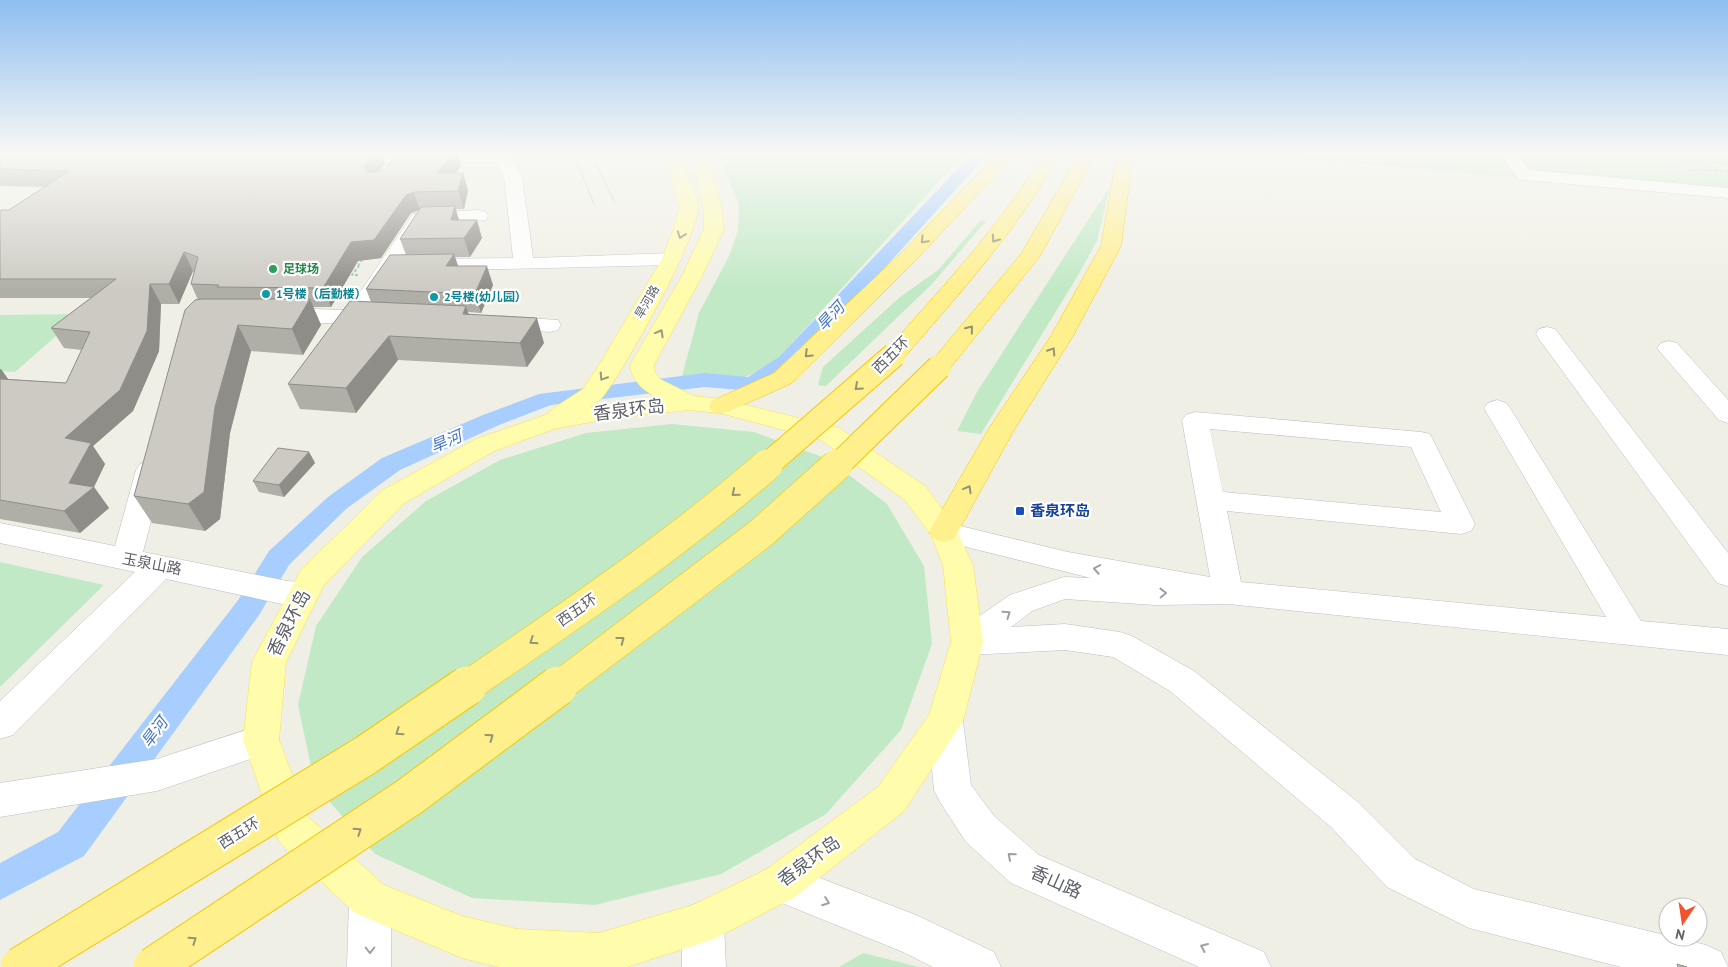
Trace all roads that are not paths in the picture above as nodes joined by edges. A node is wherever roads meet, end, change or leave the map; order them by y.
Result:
1 (516, 200) edge
2 (687, 200) edge
3 (711, 200) edge
4 (963, 200) edge
5 (1022, 200) edge
6 (1062, 200) edge
7 (1118, 200) edge
8 (479, 216) dead end
9 (672, 259) junction
10 (360, 263) dead end
11 (524, 264) junction
12 (255, 315) edge
13 (354, 316) junction
14 (394, 318) edge
15 (482, 322) edge
16 (550, 325) dead end
17 (1547, 334) dead end
18 (1669, 348) dead end
19 (689, 403) junction
20 (721, 406) junction
21 (1497, 408) dead end
22 (1728, 415) edge
23 (548, 422) junction
24 (156, 445) edge
25 (1210, 500) junction
26 (944, 532) junction
27 (0, 533) edge
28 (126, 559) junction
29 (160, 566) junction
30 (1728, 575) edge
31 (1228, 592) junction
32 (295, 593) junction
33 (1631, 632) junction
34 (967, 642) junction
35 (1728, 642) edge
36 (945, 721) junction
37 (0, 724) edge
38 (261, 740) junction
39 (0, 800) edge
40 (781, 883) junction
41 (370, 899) junction
42 (703, 922) junction
43 (589, 961) edge
44 (20, 967) edge
45 (153, 967) edge
46 (369, 967) edge
47 (704, 967) edge
48 (979, 967) edge
49 (1249, 967) edge
50 (1706, 967) edge

1 - 11 street
2 -> 9 main road, 旱河路
19 -> 3 main road, 旱河路
4 -> 20 highway
5 -> 44 highway, 西五环, bridge
45 -> 6 highway, bridge
26 -> 7 highway
8 - 13 street
9 - 11 street
9 -> 23 main road, 旱河路
10 - 11 street
12 - 13 street
13 - 14 street
15 - 16 street
17 - 30 street
18 - 22 street
19 - 20 main road, 香泉环岛
19 - 23 main road, 香泉环岛
20 - 26 main road, 香泉环岛
21 - 33 street
23 - 32 main road, 香泉环岛
24 - 28 street
25 - 25 street
25 - 31 street
31 -> 26 street
26 - 34 main road, 香泉环岛
27 - 28 street, 玉泉山路
28 - 29 street, 玉泉山路
29 - 32 street, 玉泉山路
29 - 37 street
31 - 33 street
34 -> 31 street
32 - 38 main road, 香泉环岛
33 - 35 street
34 - 36 main road, 香泉环岛
34 - 50 street
36 - 40 main road, 香泉环岛
49 -> 36 street, 香山路
38 - 39 street
38 - 41 main road, 香泉环岛
40 - 42 main road, 香泉环岛
40 -> 48 street
41 - 43 main road, 香泉环岛
41 -> 46 street
42 - 43 main road, 香泉环岛
42 - 47 street

